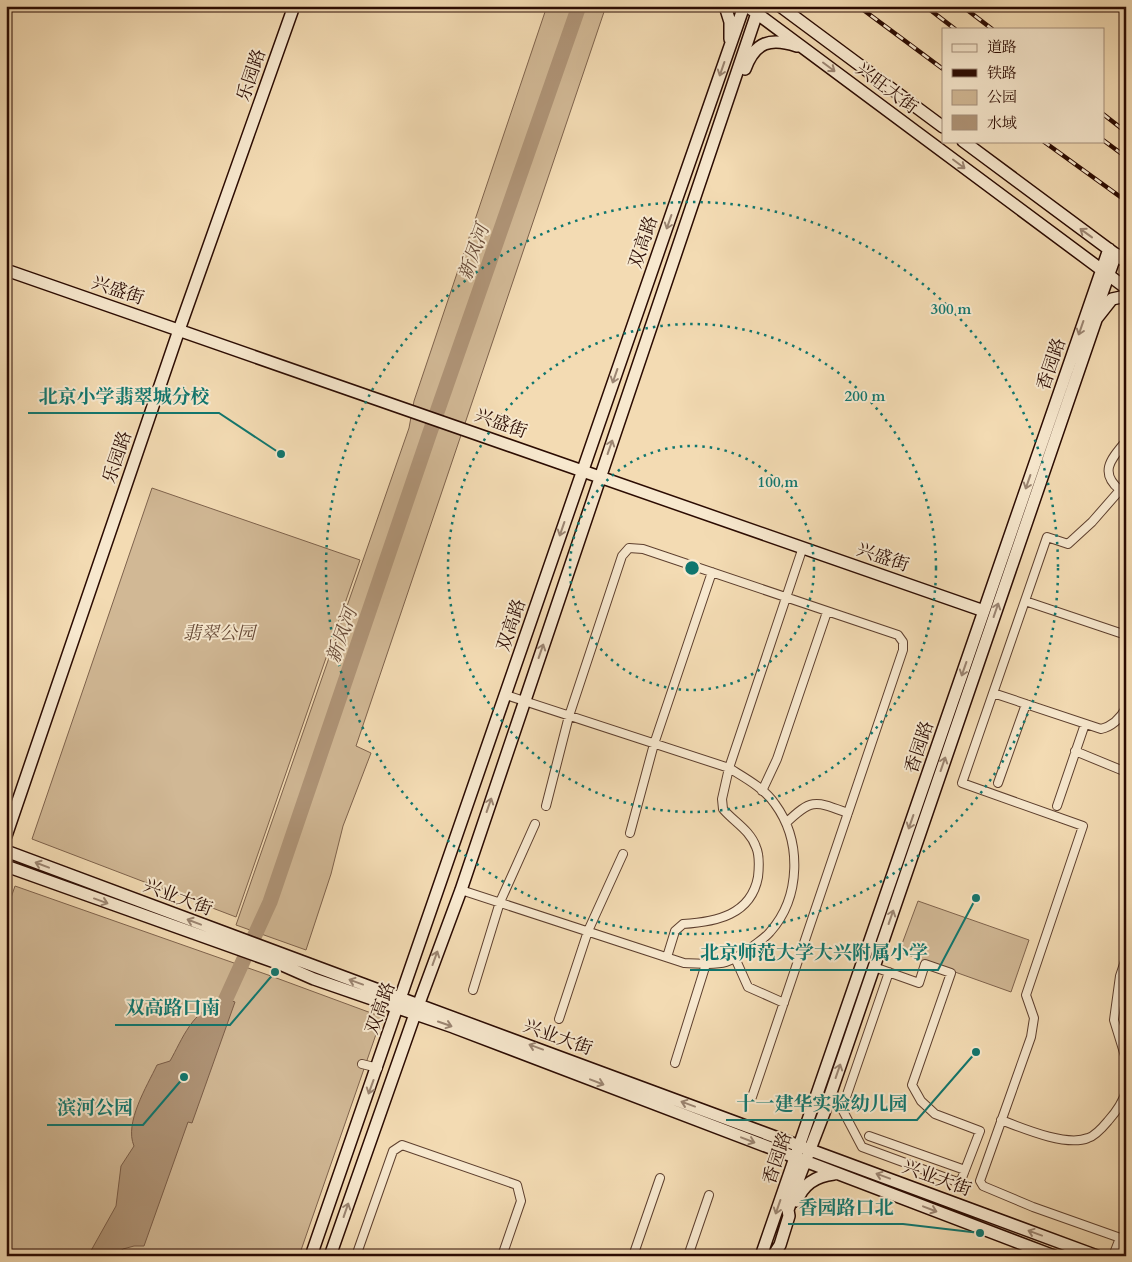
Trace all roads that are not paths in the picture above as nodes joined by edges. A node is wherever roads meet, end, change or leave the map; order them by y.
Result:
1 (294, 6) edge
2 (725, 6) edge
3 (780, 6) edge
4 (752, 8) edge
5 (805, 24) junction
6 (795, 42) junction
7 (730, 47) junction
8 (806, 49) junction
9 (724, 110) junction
10 (942, 126) edge
11 (964, 142) edge
12 (1112, 252) junction
13 (1126, 262) edge
14 (6, 270) edge
15 (1105, 273) junction
16 (1126, 288) edge
17 (1126, 296) edge
18 (1096, 320) junction
19 (179, 330) junction
20 (1126, 441) edge
21 (582, 470) junction
22 (600, 477) junction
23 (1123, 490) edge
24 (803, 547) junction
25 (712, 572) junction
26 (786, 598) junction
27 (1025, 601) junction
28 (984, 610) junction
29 (827, 612) junction
30 (1126, 635) edge
31 (993, 693) junction
32 (506, 695) junction
33 (524, 701) junction
34 (1026, 704) junction
35 (1126, 708) edge
36 (569, 716) junction
37 (1084, 724) junction
38 (654, 744) junction
39 (1075, 751) junction
40 (729, 768) junction
41 (1126, 772) edge
42 (998, 783) dead end
43 (762, 791) junction
44 (546, 806) dead end
45 (1057, 806) dead end
46 (848, 813) junction
47 (786, 823) junction
48 (535, 824) dead end
49 (630, 833) dead end
50 (6, 836) edge
51 (6, 851) edge
52 (623, 854) dead end
53 (6, 866) edge
54 (461, 890) junction
55 (500, 902) junction
56 (588, 931) junction
57 (238, 944) junction
58 (667, 957) junction
59 (735, 958) junction
60 (1126, 958) edge
61 (706, 964) junction
62 (874, 966) junction
63 (889, 972) junction
64 (473, 990) dead end
65 (401, 1003) junction
66 (784, 1003) junction
67 (417, 1009) junction
68 (559, 1019) dead end
69 (1126, 1059) edge
70 (675, 1063) dead end
71 (362, 1064) dead end
72 (378, 1068) junction
73 (1126, 1091) edge
74 (752, 1097) dead end
75 (1001, 1120) junction
76 (869, 1136) dead end
77 (805, 1147) junction
78 (800, 1160) junction
79 (965, 1170) junction
80 (835, 1174) junction
81 (660, 1178) dead end
82 (709, 1195) dead end
83 (789, 1216) junction
84 (1123, 1239) edge
85 (311, 1256) edge
86 (330, 1256) edge
87 (356, 1256) edge
88 (502, 1256) edge
89 (634, 1256) edge
90 (688, 1256) edge
91 (761, 1256) edge
92 (773, 1256) edge
93 (1054, 1256) edge
94 (1097, 1256) edge
95 (1113, 1256) edge

1 - 19 street, 乐园路
2 - 7 street
3 - 5 street, 兴旺大街
4 - 6 street, 兴旺大街
4 - 7 street, 双高路
4 - 9 street, 双高路
5 - 6 street
5 - 10 street, 兴旺大街
6 - 8 street, 兴旺大街
7 -> 21 street, 双高路
8 - 9 street
8 -> 15 street, 兴旺大街
22 -> 9 street, 双高路
12 -> 11 street
12 - 13 street
12 - 15 street, 香园路
14 - 19 street, 兴盛街
15 - 16 street, 兴旺大街
15 - 18 street, 香园路
15 -> 28 street, 香园路
17 - 18 street
62 -> 18 street, 香园路
19 - 21 street, 兴盛街
19 - 50 street, 乐园路
20 - 23 street
21 - 22 street, 兴盛街
21 -> 32 street, 双高路
22 - 24 street, 兴盛街
33 -> 22 street, 双高路
23 - 27 street
24 - 26 street
24 - 28 street, 兴盛街
25 - 26 street
25 - 36 street
25 - 38 street
26 - 29 street
26 - 40 street
27 - 30 street
27 - 31 street
28 -> 77 street, 香园路
29 - 43 street
29 - 46 street
31 - 34 street
31 - 75 street
32 - 33 street
32 - 65 street, 双高路
33 - 36 street
54 -> 33 street, 双高路
34 - 37 street
34 - 42 street
35 - 37 street
36 - 38 street
36 - 44 street
37 - 39 street
38 - 40 street
38 - 49 street
39 - 41 street
39 - 45 street
40 - 43 street
40 - 58 street
43 - 47 street
46 - 47 street
46 - 66 street
47 - 59 street
48 - 55 street
57 -> 51 street, 兴业大街
52 - 56 street
53 -> 57 street, 兴业大街
54 - 55 street
67 -> 54 street, 双高路
55 - 56 street
55 - 64 street
56 - 58 street
56 - 68 street
57 - 65 street, 兴业大街
58 - 61 street
59 - 61 street
59 - 66 street
60 - 69 street
61 - 70 street
62 - 63 street
77 -> 62 street, 香园路
63 - 79 street
63 - 79 street
65 - 67 street, 兴业大街
65 - 72 street, 双高路
66 - 74 street
77 -> 67 street, 兴业大街
67 -> 78 street, 兴业大街
86 -> 67 street, 双高路
71 - 72 street
72 -> 85 street, 双高路
73 - 75 street
75 - 84 street
76 - 79 street
77 - 78 street, 香园路
94 -> 77 street, 兴业大街
78 - 80 street, 兴业大街
78 - 83 street, 香园路
78 -> 91 street, 香园路
80 - 83 street
80 -> 93 street, 兴业大街
81 - 89 street
82 - 90 street
83 - 92 street, 香园路
84 - 95 street
87 - 88 street

